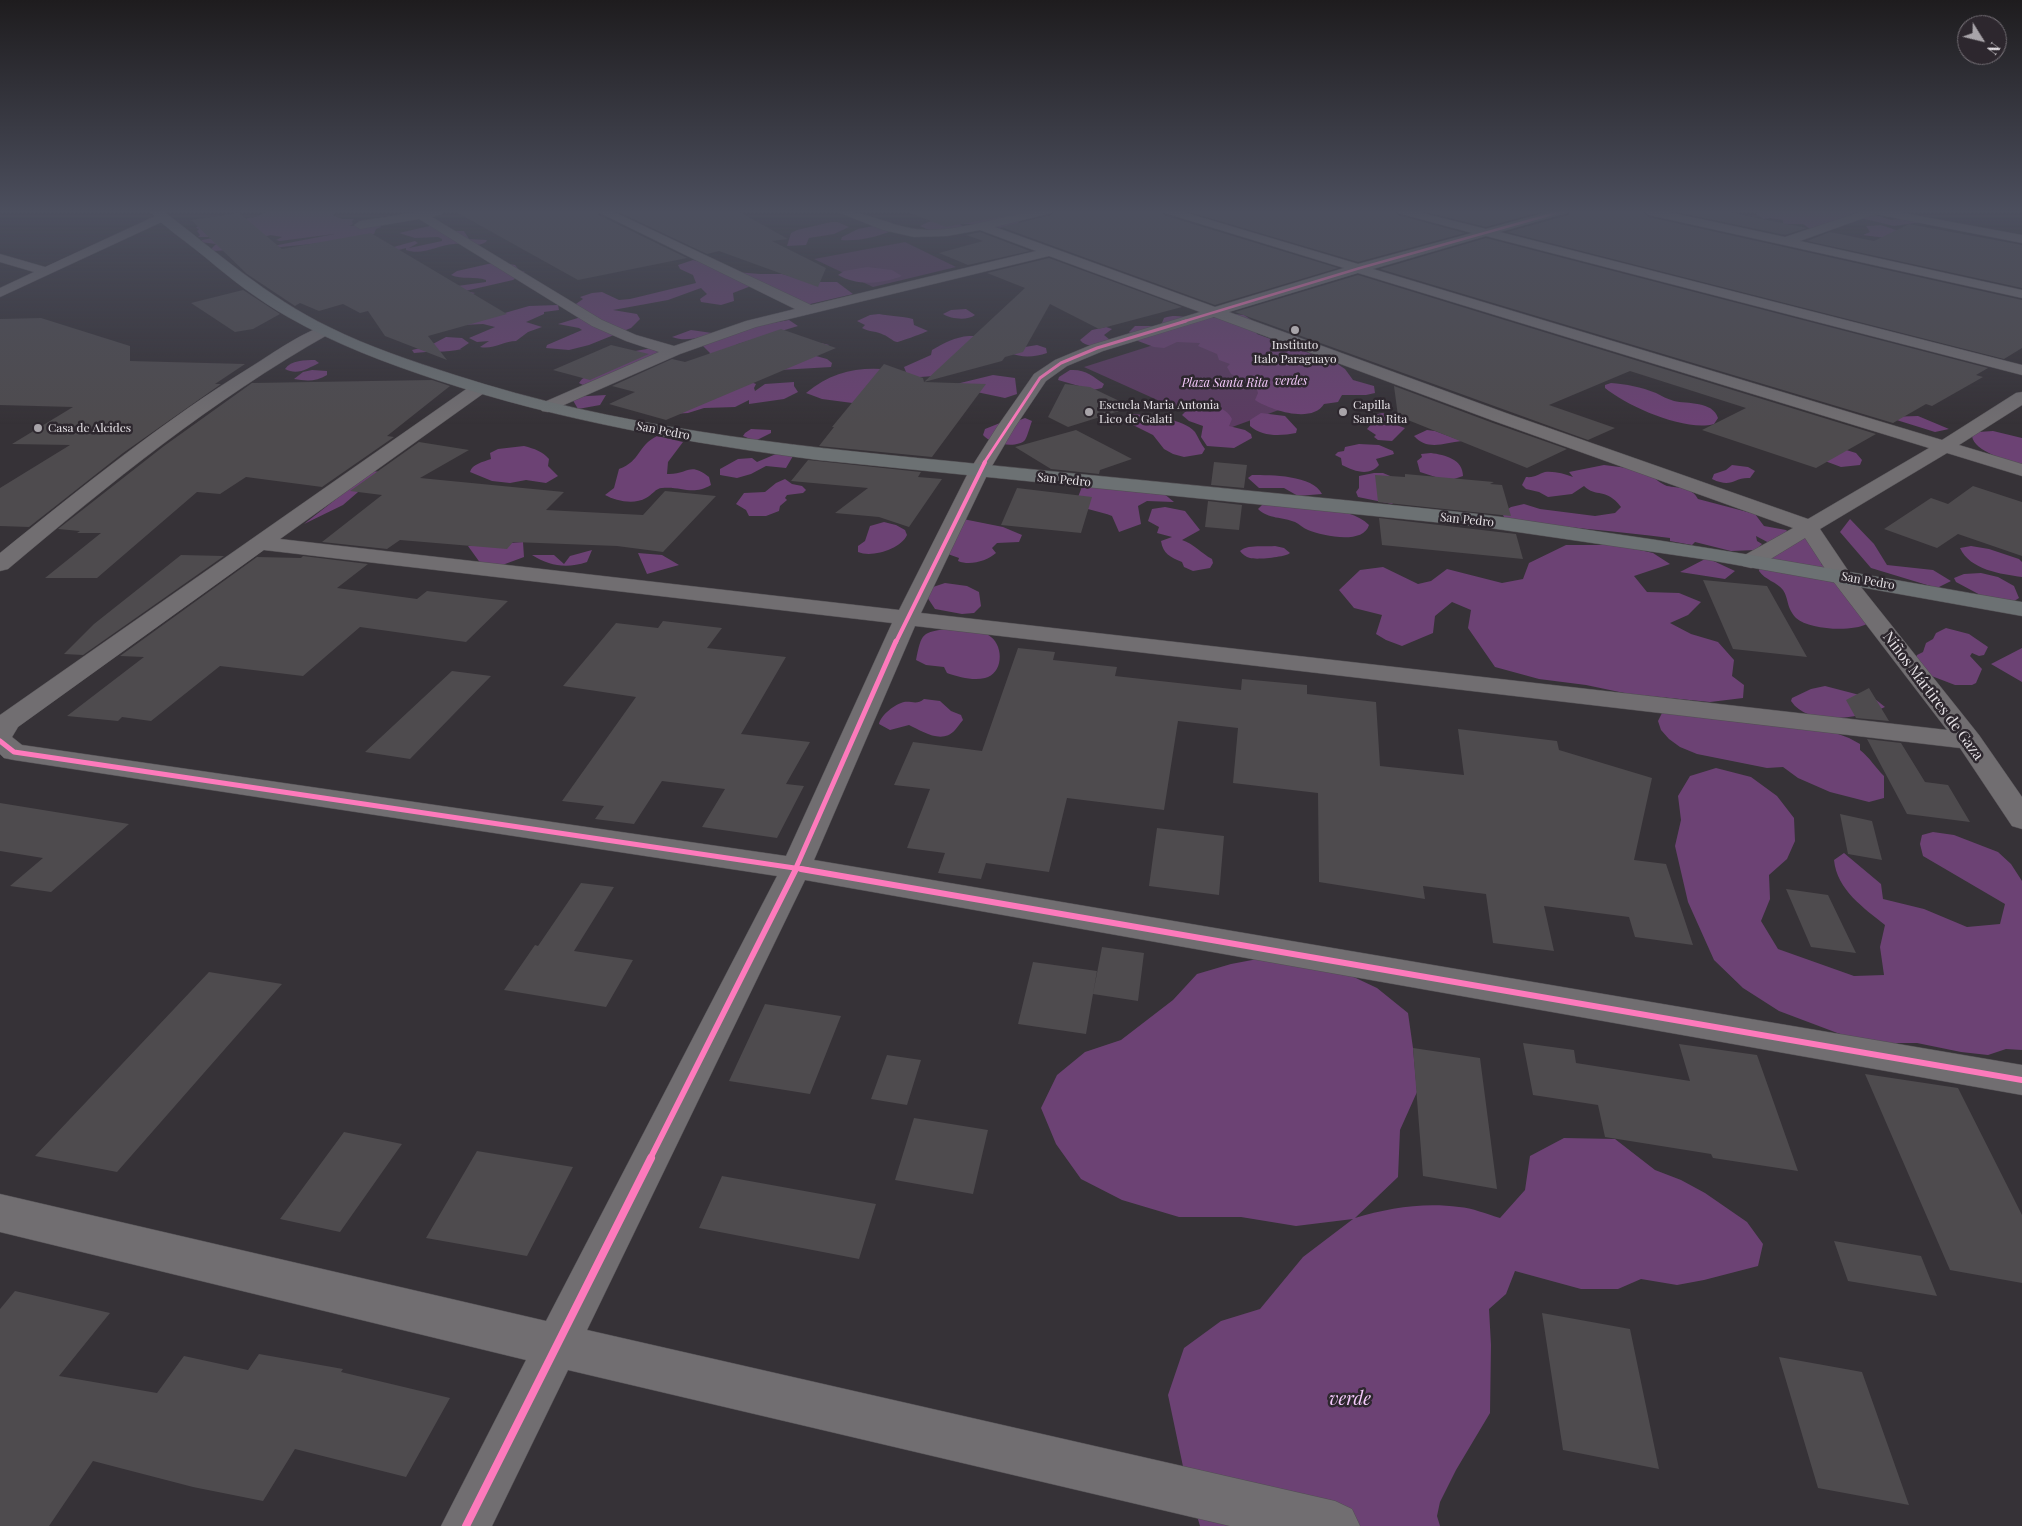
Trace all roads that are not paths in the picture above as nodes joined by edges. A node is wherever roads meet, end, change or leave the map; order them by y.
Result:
1 (22, 282) edge
2 (245, 282) edge
3 (531, 282) edge
4 (752, 282) edge
5 (921, 282) edge
6 (1130, 282) edge
7 (1313, 282) edge
8 (1406, 282) edge
9 (1682, 282) edge
10 (1969, 282) edge
11 (0, 293) edge
12 (2022, 294) edge
13 (807, 309) junction
14 (1212, 313) junction
15 (324, 330) junction
16 (674, 351) junction
17 (2022, 370) edge
18 (478, 389) junction
19 (2022, 396) edge
20 (548, 407) junction
21 (1944, 447) junction
22 (2022, 470) edge
23 (979, 471) junction
24 (1808, 526) junction
25 (259, 543) junction
26 (1751, 561) junction
27 (0, 564) edge
28 (1841, 576) junction
29 (2022, 609) edge
30 (908, 617) junction
31 (0, 736) edge
32 (0, 741) edge
33 (1969, 741) junction
34 (2022, 819) edge
35 (796, 868) junction
36 (2022, 1080) edge
37 (0, 1213) edge
38 (556, 1345) junction
39 (466, 1526) edge
40 (1335, 1526) edge

1 - 11 street
2 - 15 main road, San Pedro
3 - 16 street
4 - 13 street
5 - 13 street
6 - 14 street
7 - 14 street
8 - 21 street
9 - 17 street
10 - 12 street
13 - 16 street
14 - 23 street
14 - 24 street
15 - 18 main road, San Pedro
15 - 27 street
16 - 20 street
18 - 20 main road, San Pedro
18 - 25 street
19 - 21 street
20 - 23 main road, San Pedro
21 - 22 street
21 - 24 street
23 - 26 main road, San Pedro
23 - 30 street
24 - 26 street
24 - 28 street, Niños Mártires de Gaza
25 - 30 street
25 - 31 street
26 - 28 main road, San Pedro
28 - 29 main road, San Pedro
28 - 33 street, Niños Mártires de Gaza
30 - 33 street
30 - 35 street
32 - 35 street
33 - 34 street, Niños Mártires de Gaza
35 - 36 street
35 - 38 street
37 - 38 street
38 - 39 street
38 - 40 street

